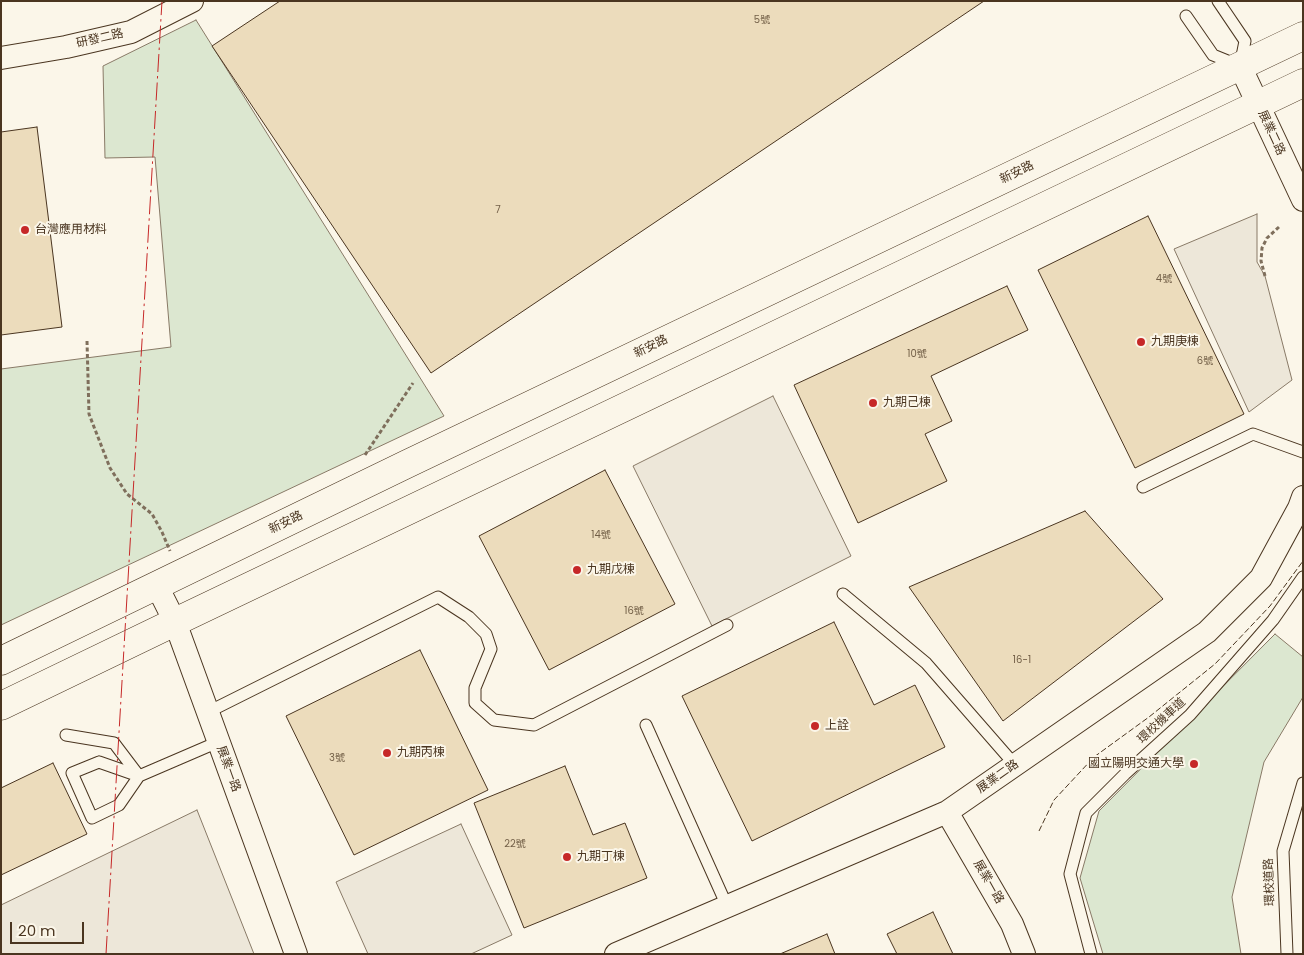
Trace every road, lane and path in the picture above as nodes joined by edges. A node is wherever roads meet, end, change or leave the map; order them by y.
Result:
1 (192, 1) edge
2 (1218, 1) edge
3 (1186, 16) dead end
4 (1303, 36) edge
5 (1, 58) edge
6 (1240, 66) junction
7 (1303, 83) edge
8 (1258, 104) junction
9 (1303, 200) edge
10 (1278, 227) dead end
11 (1265, 276) dead end
12 (87, 341) dead end
13 (413, 383) dead end
14 (1303, 452) edge
15 (365, 456) dead end
16 (1143, 488) dead end
17 (1303, 497) edge
18 (171, 554) dead end
19 (1303, 577) edge
20 (157, 586) junction
21 (843, 594) dead end
22 (174, 622) junction
23 (727, 625) dead end
24 (1, 661) edge
25 (1, 706) edge
26 (208, 712) junction
27 (646, 726) dead end
28 (66, 735) dead end
29 (218, 742) junction
30 (1015, 765) junction
31 (139, 776) junction
32 (1303, 783) edge
33 (947, 812) junction
34 (727, 906) junction
35 (296, 954) edge
36 (616, 954) edge
37 (1024, 954) edge
38 (1091, 954) edge
39 (1287, 954) edge

1 - 5 street, 研發二路
2 - 6 lane
3 - 6 lane
4 - 6 street, 新安路
6 - 8 street, 展業二路
6 - 20 street, 新安路
7 - 8 street
8 - 9 street, 展業二路
8 - 22 street
10 - 11 path
12 - 18 path
13 - 15 path
14 - 16 lane
17 - 30 street, 展業二路
19 - 38 lane, 環校機車道
20 - 22 street, 展業一路
20 - 24 street, 新安路
21 - 30 lane
22 - 25 street
22 - 26 street, 展業一路
23 - 26 lane
26 - 29 street, 展業一路
27 - 34 lane
28 - 31 lane
29 - 31 lane
29 - 35 street, 展業一路
30 - 33 street, 展業二路
31 - 31 lane
32 - 39 lane, 環校道路
33 - 34 street, 展業二路
33 - 37 street, 展業一路
34 - 36 street, 展業二路

